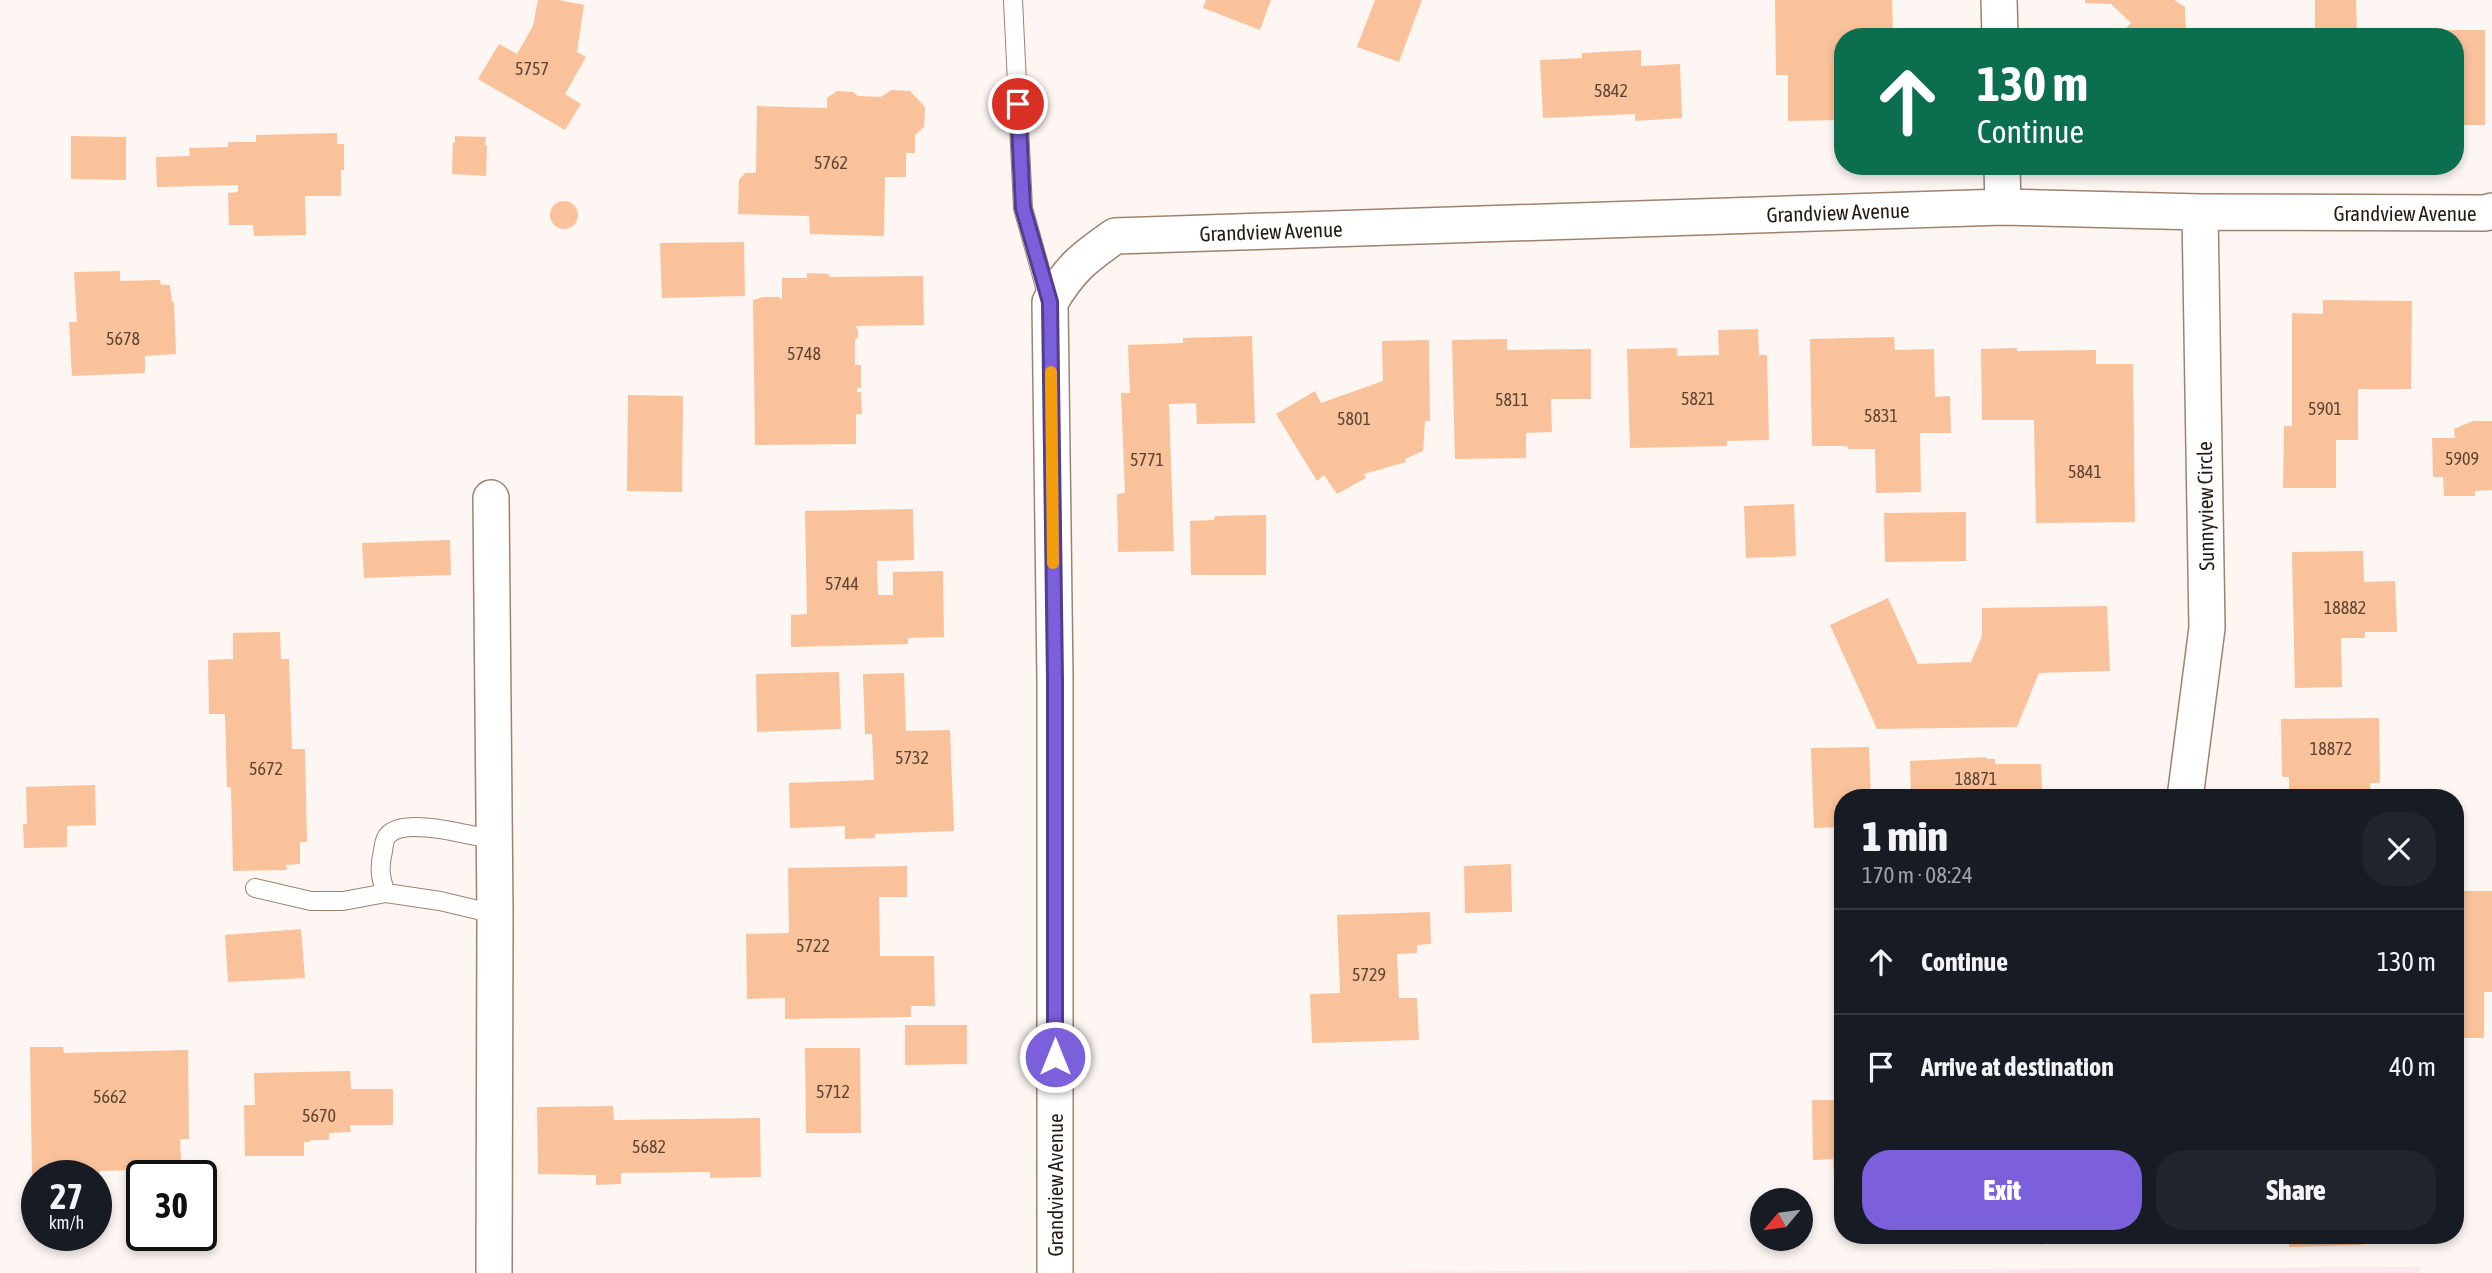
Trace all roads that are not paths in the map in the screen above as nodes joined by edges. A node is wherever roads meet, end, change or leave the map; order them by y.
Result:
1 (1013, 0) edge
2 (1999, 0) edge
3 (2000, 28) edge
4 (2002, 175) edge
5 (2003, 207) junction
6 (2492, 211) edge
7 (2200, 212) junction
8 (1050, 302) junction
9 (491, 498) dead end
10 (2186, 789) edge
11 (495, 840) junction
12 (255, 887) dead end
13 (386, 893) junction
14 (495, 914) junction
15 (494, 1273) edge
16 (1055, 1273) edge

1 - 8 lane
2 - 3 street
4 - 5 street
5 - 7 street, Grandview Avenue
5 - 8 street, Grandview Avenue
6 - 7 street, Grandview Avenue
7 - 10 street, Sunnyview Circle
8 - 16 street, Grandview Avenue
9 - 11 street
11 - 13 lane
11 - 14 street
12 - 13 lane
13 - 14 lane
14 - 15 street

